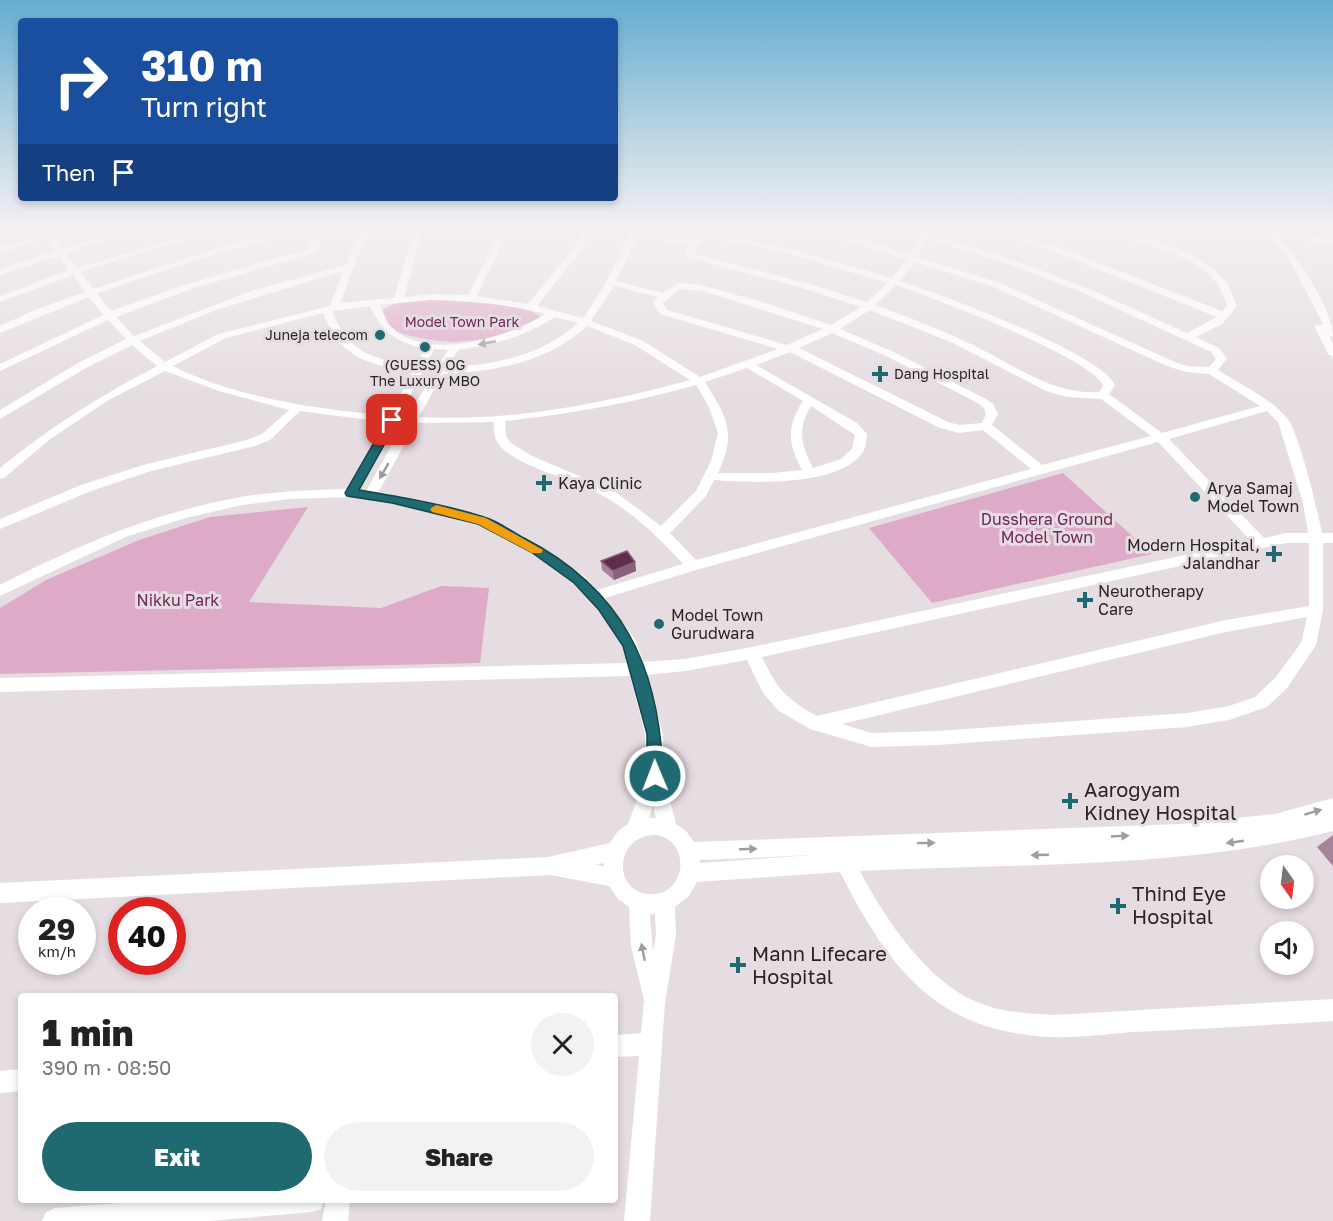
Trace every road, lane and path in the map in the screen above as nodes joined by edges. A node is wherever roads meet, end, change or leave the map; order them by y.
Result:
1 (46, 282) edge
2 (83, 282) edge
3 (121, 282) edge
4 (203, 282) edge
5 (297, 282) edge
6 (342, 282) edge
7 (403, 282) edge
8 (479, 282) edge
9 (551, 282) edge
10 (609, 282) joint
11 (794, 282) edge
12 (891, 282) edge
13 (895, 282) edge
14 (988, 282) edge
15 (1063, 282) edge
16 (1142, 282) edge
17 (1220, 282) edge
18 (1298, 282) edge
19 (1306, 282) edge
20 (90, 292) junction
21 (665, 296) junction
22 (471, 298) junction
23 (0, 299) edge
24 (398, 300) junction
25 (373, 302) junction
26 (869, 306) junction
27 (330, 308) junction
28 (530, 308) junction
29 (554, 313) junction
30 (108, 315) junction
31 (1225, 315) junction
32 (585, 322) junction
33 (832, 327) junction
34 (0, 330) edge
35 (1333, 334) edge
36 (1190, 336) junction
37 (133, 338) junction
38 (430, 346) junction
39 (455, 347) junction
40 (790, 348) junction
41 (1333, 354) edge
42 (164, 365) junction
43 (749, 365) junction
44 (0, 368) edge
45 (420, 369) junction
46 (439, 371) junction
47 (1212, 371) junction
48 (699, 381) junction
49 (1103, 395) junction
50 (810, 400) junction
51 (1269, 407) junction
52 (296, 408) junction
53 (0, 415) edge
54 (500, 417) junction
55 (392, 420) junction
56 (412, 421) junction
57 (986, 426) junction
58 (1160, 437) junction
59 (1040, 470) junction
60 (810, 472) junction
61 (0, 475) edge
62 (709, 477) junction
63 (351, 493) junction
64 (370, 495) junction
65 (0, 524) edge
66 (663, 532) junction
67 (1316, 538) junction
68 (1333, 538) edge
69 (1261, 543) junction
70 (693, 566) junction
71 (1, 589) edge
72 (594, 596) junction
73 (1316, 610) junction
74 (752, 653) junction
75 (638, 669) junction
76 (0, 685) edge
77 (816, 724) junction
78 (655, 776) junction
79 (1333, 806) edge
80 (1333, 822) edge
81 (668, 830) junction
82 (634, 832) junction
83 (615, 851) junction
84 (690, 851) junction
85 (844, 861) junction
86 (548, 866) junction
87 (691, 873) junction
88 (614, 877) junction
89 (0, 893) edge
90 (639, 901) junction
91 (665, 901) junction
92 (654, 1003) junction
93 (1333, 1010) edge
94 (650, 1044) junction
95 (618, 1046) edge
96 (18, 1080) edge
97 (0, 1082) edge
98 (278, 1203) edge
99 (337, 1203) edge
100 (83, 1220) edge
101 (55, 1221) edge
102 (334, 1221) edge
103 (637, 1221) edge

1 - 23 street
2 - 20 street
3 - 20 street
4 - 30 street
5 - 37 street
6 - 27 street
7 - 24 street
8 - 22 street
9 - 28 street
10 - 21 street
10 - 32 street
11 - 26 street
12 - 26 street
13 - 49 street
14 - 47 street
15 - 36 street
16 - 31 street
17 - 31 street
18 - 41 street
19 - 35 street
20 - 30 street
20 - 34 street
21 - 33 street
21 - 40 street
22 - 24 street
22 - 28 street
24 - 25 street
25 - 27 street
25 - 38 street
26 - 33 street
26 - 49 street
27 - 42 street
27 - 45 street
28 - 29 street
29 - 32 street
29 -> 39 street
30 - 37 street
30 - 44 street
31 - 36 street
32 - 46 street
32 - 48 street
33 - 40 street
33 - 57 street
36 - 47 street
37 - 42 street
37 - 53 street
38 - 39 street
38 - 45 street
39 - 46 street
40 - 43 street
40 - 57 street
42 - 52 street
42 - 61 street
43 - 48 street
43 - 50 street
45 - 55 street
46 - 56 street
47 - 51 street
48 - 54 street
48 - 62 street
49 - 58 street
50 - 60 street
50 - 60 street
51 - 58 street
51 - 67 street
52 - 55 street
52 - 65 street
54 - 56 street
54 - 66 street
55 - 56 street
55 - 63 street
56 -> 64 street
57 - 59 street
58 - 59 street
58 - 69 street
59 - 70 street
60 - 62 street
62 - 66 street
63 - 64 street
63 - 71 street
64 - 72 street
66 - 70 street
67 - 68 street
67 - 69 street
67 - 73 street
69 - 74 street
70 - 72 street
72 - 75 street
73 - 77 street
73 - 77 street
74 - 75 street
74 - 77 street
75 - 76 street
75 - 78 street
78 - 81 street
78 - 82 street
84 -> 79 street
80 -> 85 street
81 - 82 street
81 - 84 street
82 - 83 street
83 - 86 street
83 - 88 street
84 - 87 street
85 - 87 street
85 - 93 street
86 - 88 street
86 - 89 street
87 - 91 street
88 - 90 street
90 - 91 street
92 -> 90 street
91 - 92 street
92 - 94 street
94 - 95 street
94 - 103 street
96 - 97 street
98 - 100 street
99 - 102 street
100 - 101 street

